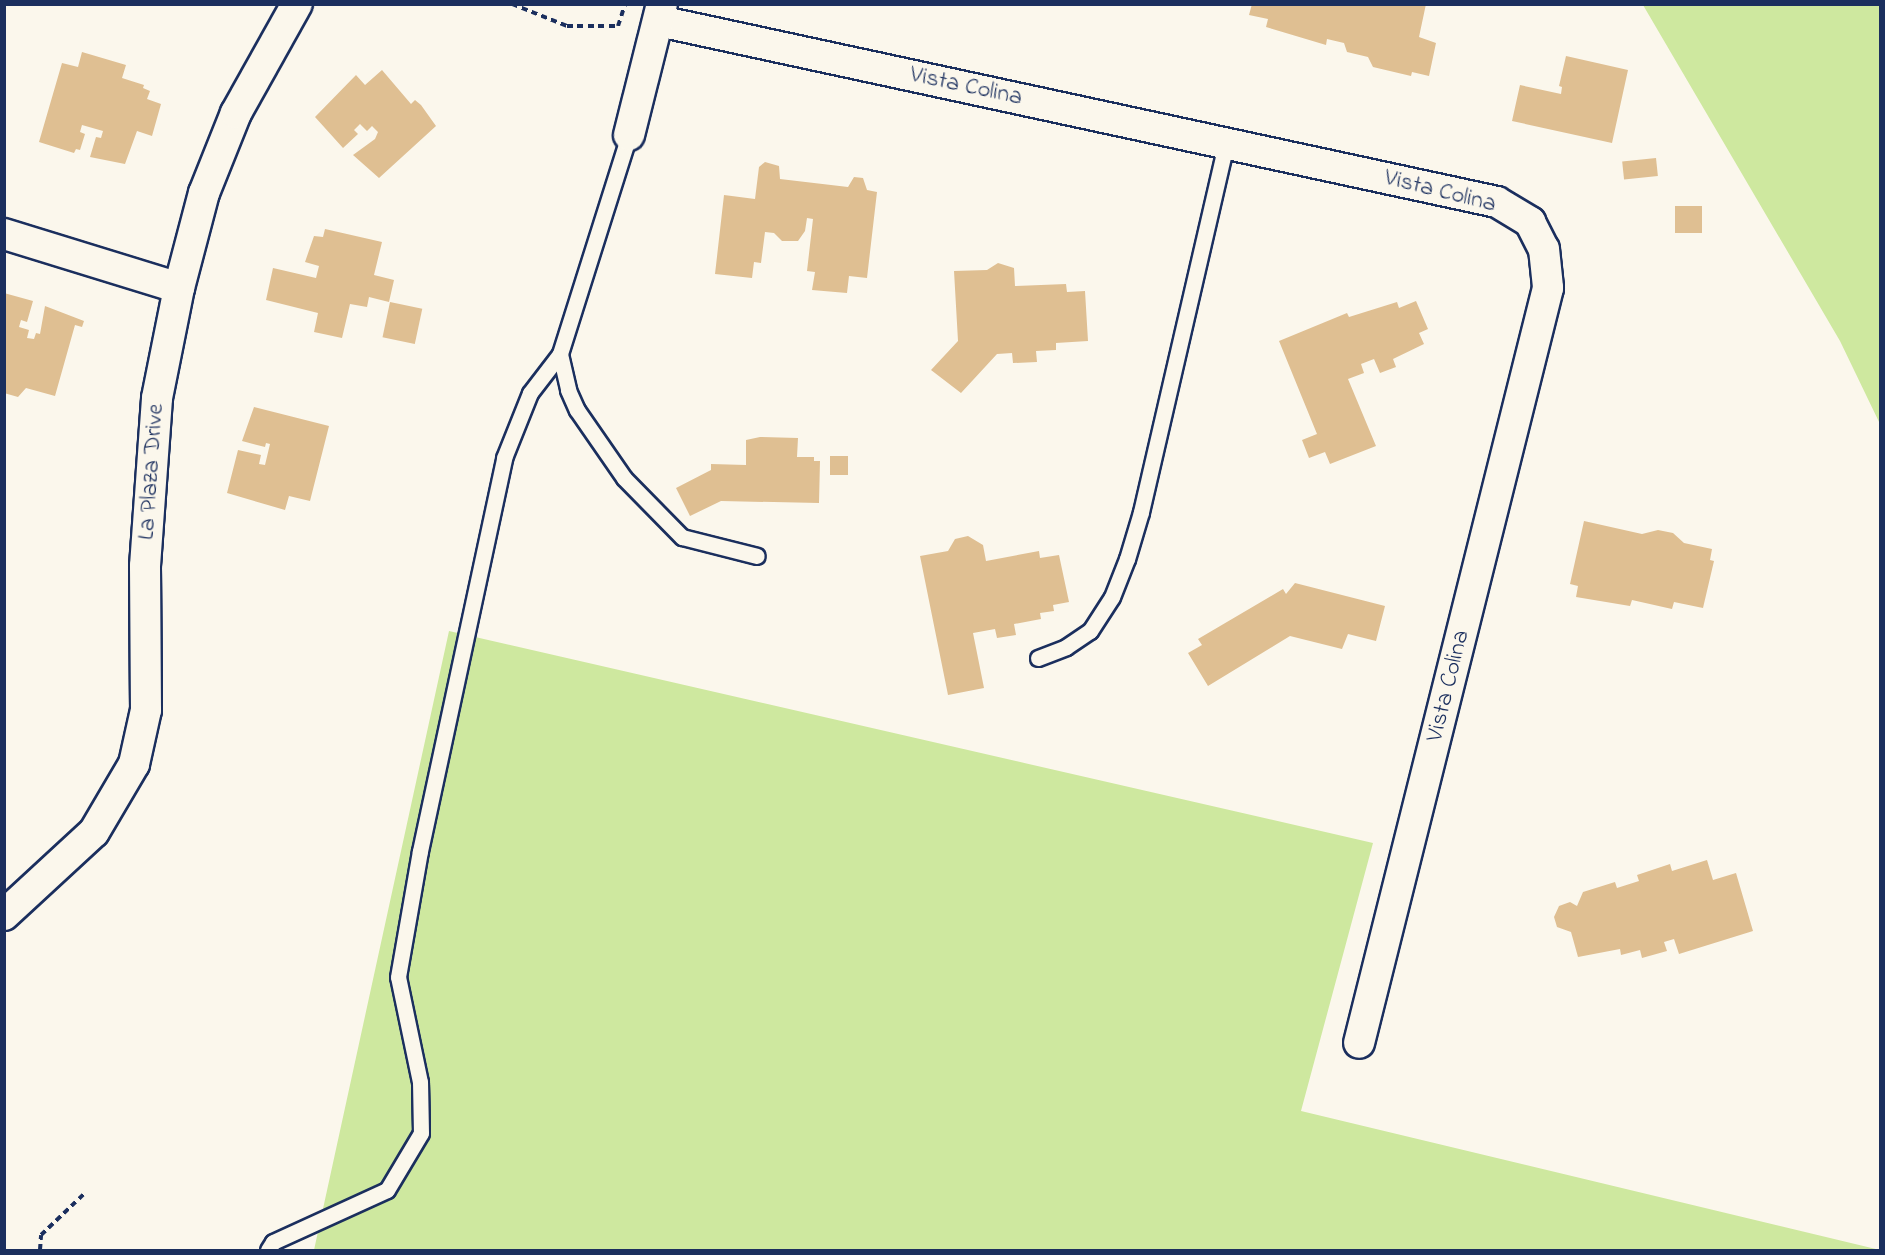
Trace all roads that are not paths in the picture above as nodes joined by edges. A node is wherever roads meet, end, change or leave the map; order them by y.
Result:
1 (297, 4) edge
2 (660, 13) edge
3 (629, 135) joint
4 (1226, 144) junction
5 (4, 234) edge
6 (179, 288) junction
7 (560, 354) junction
8 (757, 556) dead end
9 (1038, 658) dead end
10 (4, 915) edge
11 (1359, 1042) dead end
12 (268, 1251) edge

1 - 6 street, La Plaza Drive
2 - 3 street
2 - 4 street, Vista Colina
3 - 7 lane
4 - 9 lane
4 - 11 street, Vista Colina
5 - 6 street
6 - 10 street, La Plaza Drive
7 - 8 lane
7 - 12 lane

